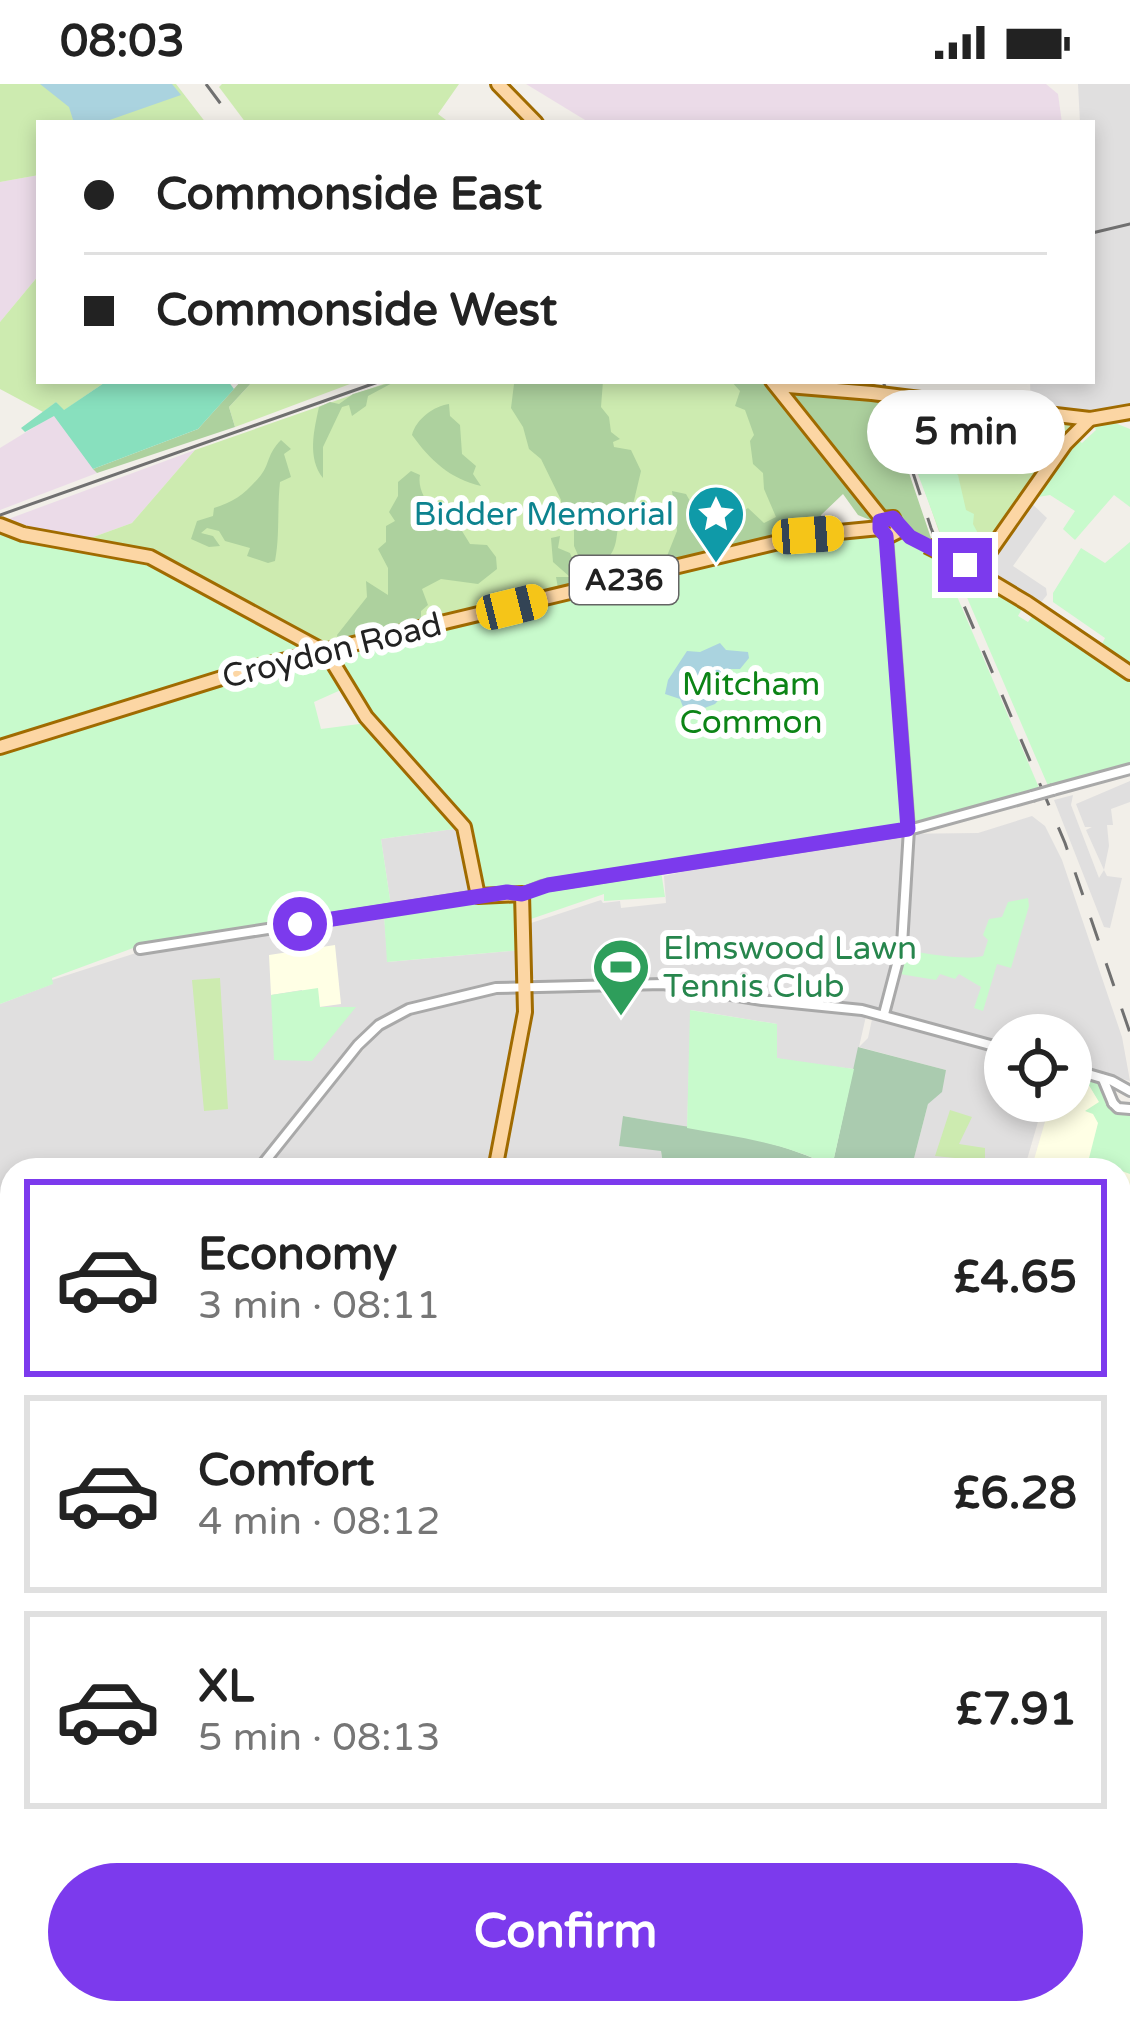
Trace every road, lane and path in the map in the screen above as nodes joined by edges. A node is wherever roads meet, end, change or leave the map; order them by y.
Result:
1 (498, 84) edge
2 (512, 84) edge
3 (517, 104) junction
4 (533, 120) edge
5 (775, 384) edge
6 (784, 384) edge
7 (1130, 412) edge
8 (1090, 419) junction
9 (0, 525) edge
10 (893, 530) junction
11 (976, 571) junction
12 (327, 652) junction
13 (1130, 673) edge
14 (0, 747) edge
15 (1130, 769) edge
16 (908, 829) junction
17 (522, 894) junction
18 (478, 896) junction
19 (140, 949) dead end
20 (526, 986) junction
21 (884, 1014) junction
22 (984, 1043) edge
23 (1092, 1075) edge
24 (1102, 1078) junction
25 (1127, 1090) edge
26 (1113, 1103) junction
27 (1130, 1109) edge
28 (268, 1158) edge
29 (497, 1158) edge

1 - 3 main road
2 - 3 street
3 - 4 main road
5 - 10 main road
6 - 8 main road, bridge
7 - 8 main road
8 - 11 main road
9 - 12 main road
10 - 11 main road, bridge
10 - 12 main road, Croydon Road / A236
10 - 16 street
11 - 13 main road
12 - 14 main road, Croydon Road / A236
12 - 18 main road
15 - 16 street, bridge
16 - 17 street
16 - 21 street
17 - 18 main road
17 - 20 main road
18 - 19 street
20 - 21 street
20 - 28 street
20 - 29 main road
21 - 22 street
23 - 24 street
24 - 25 street
24 - 26 street
25 - 26 street
26 - 27 street

